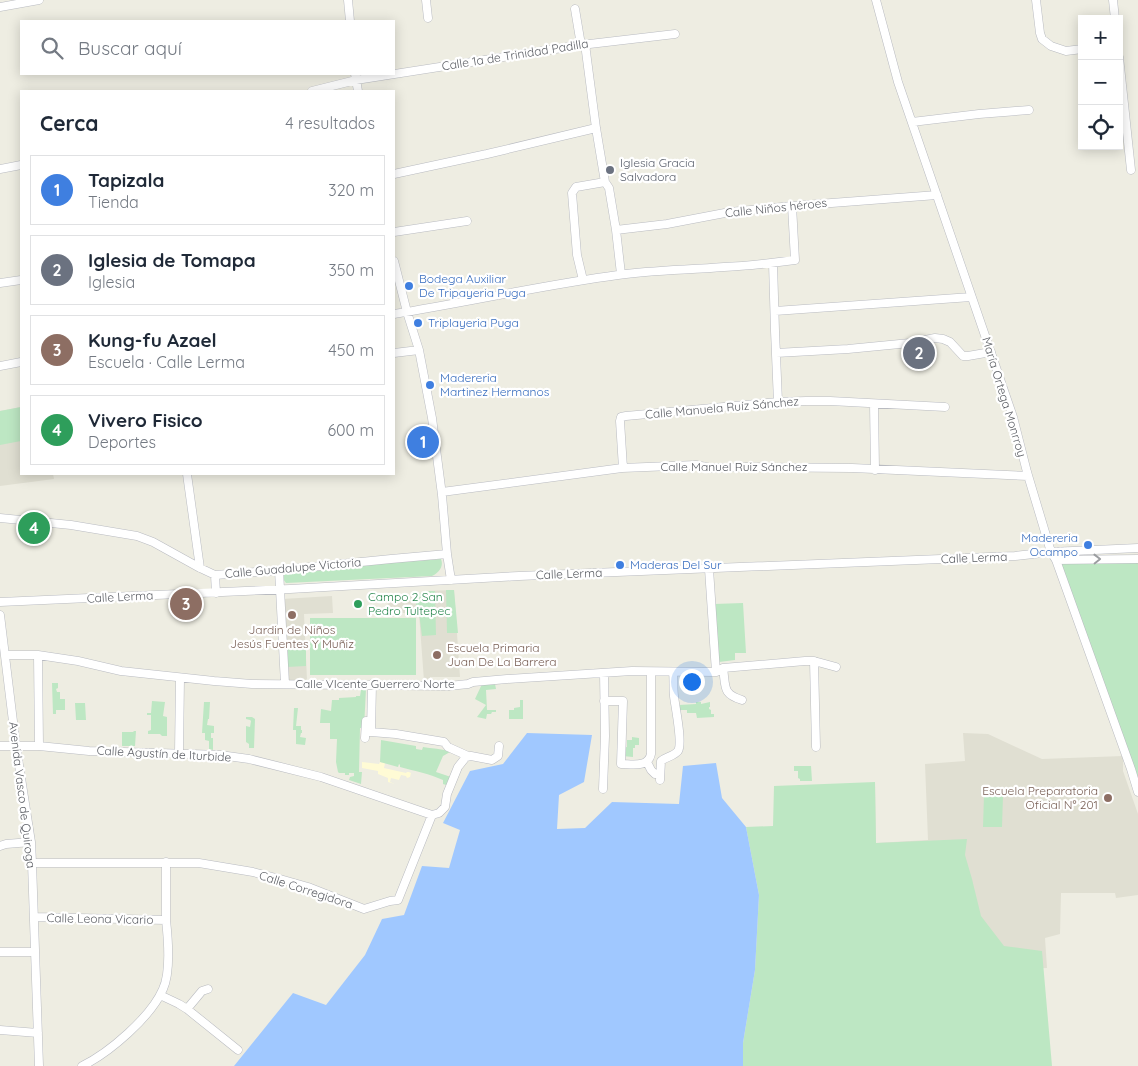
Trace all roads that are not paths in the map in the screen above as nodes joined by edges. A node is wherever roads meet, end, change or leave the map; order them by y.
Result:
1 (39, 0) edge
2 (348, 0) edge
3 (426, 0) edge
4 (876, 0) edge
5 (1036, 0) edge
6 (1113, 0) edge
7 (0, 7) edge
8 (575, 9) dead end
9 (1115, 15) edge
10 (428, 18) dead end
11 (350, 20) edge
12 (675, 34) dead end
13 (583, 45) junction
14 (1078, 50) edge
15 (1119, 60) edge
16 (395, 72) edge
17 (370, 75) edge
18 (356, 77) edge
19 (315, 90) edge
20 (358, 90) edge
21 (1029, 110) dead end
22 (912, 122) junction
23 (596, 128) junction
24 (20, 165) edge
25 (1133, 166) edge
26 (0, 168) edge
27 (395, 174) edge
28 (605, 182) junction
29 (937, 195) junction
30 (792, 206) junction
31 (467, 221) dead end
32 (616, 230) junction
33 (395, 232) edge
34 (773, 263) junction
35 (395, 265) edge
36 (621, 274) junction
37 (20, 280) edge
38 (583, 280) junction
39 (0, 282) edge
40 (971, 297) junction
41 (774, 311) junction
42 (407, 312) junction
43 (395, 314) edge
44 (419, 350) junction
45 (991, 352) junction
46 (395, 353) edge
47 (776, 353) junction
48 (20, 362) edge
49 (0, 366) edge
50 (778, 402) junction
51 (874, 404) junction
52 (945, 407) dead end
53 (624, 468) junction
54 (875, 470) junction
55 (187, 475) edge
56 (1028, 476) junction
57 (442, 492) junction
58 (0, 518) edge
59 (1138, 548) edge
60 (1051, 552) junction
61 (447, 554) junction
62 (1138, 559) edge
63 (1056, 560) junction
64 (200, 568) junction
65 (709, 569) junction
66 (278, 570) junction
67 (215, 574) junction
68 (451, 580) junction
69 (279, 590) junction
70 (216, 593) junction
71 (0, 602) edge
72 (0, 615) edge
73 (3, 653) edge
74 (38, 654) junction
75 (814, 661) junction
76 (836, 667) dead end
77 (719, 670) junction
78 (651, 672) junction
79 (673, 672) junction
80 (604, 673) junction
81 (180, 678) junction
82 (285, 684) junction
83 (370, 684) junction
84 (742, 700) dead end
85 (604, 701) junction
86 (365, 738) dead end
87 (0, 746) edge
88 (16, 746) junction
89 (39, 746) junction
90 (499, 746) dead end
91 (816, 748) dead end
92 (179, 753) junction
93 (468, 756) junction
94 (647, 762) junction
95 (603, 789) dead end
96 (1138, 792) edge
97 (435, 814) junction
98 (31, 842) junction
99 (0, 846) edge
100 (166, 862) junction
101 (32, 863) junction
102 (34, 917) junction
103 (166, 920) junction
104 (0, 952) edge
105 (35, 952) junction
106 (208, 990) dead end
107 (160, 995) junction
108 (187, 1009) junction
109 (0, 1030) edge
110 (38, 1033) junction
111 (238, 1050) dead end
112 (39, 1066) edge
113 (82, 1066) edge

1 - 7 street
2 - 11 street
3 - 10 street
4 - 22 street, María Ortega Monrroy
5 - 14 street
6 - 9 street
8 - 13 street
12 - 13 street, Calle 1a de Trinidad Padilla
13 - 16 street, Calle 1a de Trinidad Padilla
13 - 23 street
15 - 25 street
17 - 18 street, Calle 1a de Trinidad Padilla
18 - 19 street, Calle 1a de Trinidad Padilla
18 - 20 street
21 - 22 street
22 - 29 street, María Ortega Monrroy
23 - 27 street
23 - 28 street
24 - 26 street
28 - 32 street
28 - 38 street
29 - 30 street, Calle Niños héroes
29 - 40 street, María Ortega Monrroy
30 - 32 street, Calle Niños héroes
30 - 34 street
31 - 33 street
32 - 36 street
34 - 36 street
34 - 41 street
35 - 42 street
36 - 38 street
37 - 39 street
38 - 42 street
40 - 41 street
40 - 45 street, María Ortega Monrroy
41 - 47 street
42 - 43 street
42 - 44 street
44 - 46 street
44 - 57 street
45 - 47 street
45 - 56 street, María Ortega Monrroy
47 - 50 street
48 - 49 street
50 - 51 street, Calle Manuela Ruíz Sánchez
50 - 53 street, Calle Manuela Ruíz Sánchez
51 - 52 street, Calle Manuela Ruíz Sánchez
51 - 54 street
53 - 54 street, Calle Manuel Ruiz Sánchez
53 - 57 street, Calle Manuel Ruiz Sánchez
54 - 56 street, Calle Manuel Ruiz Sánchez
55 - 64 street
56 - 60 street, María Ortega Monrroy
57 - 61 street
58 - 64 street, Calle Guadalupe Victoria
59 - 60 street, Calle Lerma
60 - 63 street, María Ortega Monrroy
60 - 65 street, Calle Lerma
61 - 66 street, Calle Guadalupe Victoria
61 - 68 street
63 -> 62 street
63 - 96 street, María Ortega Monrroy
64 - 67 street, Calle Guadalupe Victoria
65 - 68 street, Calle Lerma
65 - 77 street
66 - 67 street, Calle Guadalupe Victoria
66 - 69 street
67 - 70 street
68 - 69 street, Calle Lerma
69 - 70 street, Calle Lerma
69 - 82 street
70 - 71 street, Calle Lerma
72 - 73 street, Avenida Vasco de Quiroga
73 - 74 street, Calle VIcente Guerrero Norte
73 - 88 street, Avenida Vasco de Quiroga
74 - 81 street, Calle VIcente Guerrero Norte
74 - 89 street
75 - 76 street, Calle VIcente Guerrero Norte
75 - 77 street, Calle VIcente Guerrero Norte
75 - 91 street
77 - 79 street, Calle VIcente Guerrero Norte
77 - 84 street
78 - 79 street, Calle VIcente Guerrero Norte
78 - 80 street, Calle VIcente Guerrero Norte
78 - 94 street
79 - 94 street
80 - 83 street, Calle VIcente Guerrero Norte
80 - 85 street
81 - 82 street, Calle VIcente Guerrero Norte
81 - 92 street
82 - 83 street, Calle VIcente Guerrero Norte
83 - 86 street
83 - 93 street
85 - 94 street
85 - 95 street
87 - 88 street, Calle Agustín de Iturbide
88 - 89 street, Calle Agustín de Iturbide
88 - 98 street, Avenida Vasco de Quiroga
89 - 92 street, Calle Agustín de Iturbide
90 - 93 street
92 - 97 street, Calle Agustín de Iturbide
93 - 97 street
97 - 100 street, Calle Corregidora
98 - 99 street
98 - 101 street, Avenida Vasco de Quiroga
100 - 101 street, Calle Corregidora
100 - 103 street, Calle Leona Vicario
101 - 102 street, Avenida Vasco de Quiroga
102 - 103 street, Calle Leona Vicario
102 - 105 street, Avenida Vasco de Quiroga
103 - 107 street, Calle Leona Vicario
104 - 105 street
105 - 110 street, Avenida Vasco de Quiroga
106 - 108 street
107 - 108 street
107 - 113 street, Calle Leona Vicario
108 - 111 street
109 - 110 street
110 - 112 street, Avenida Vasco de Quiroga

